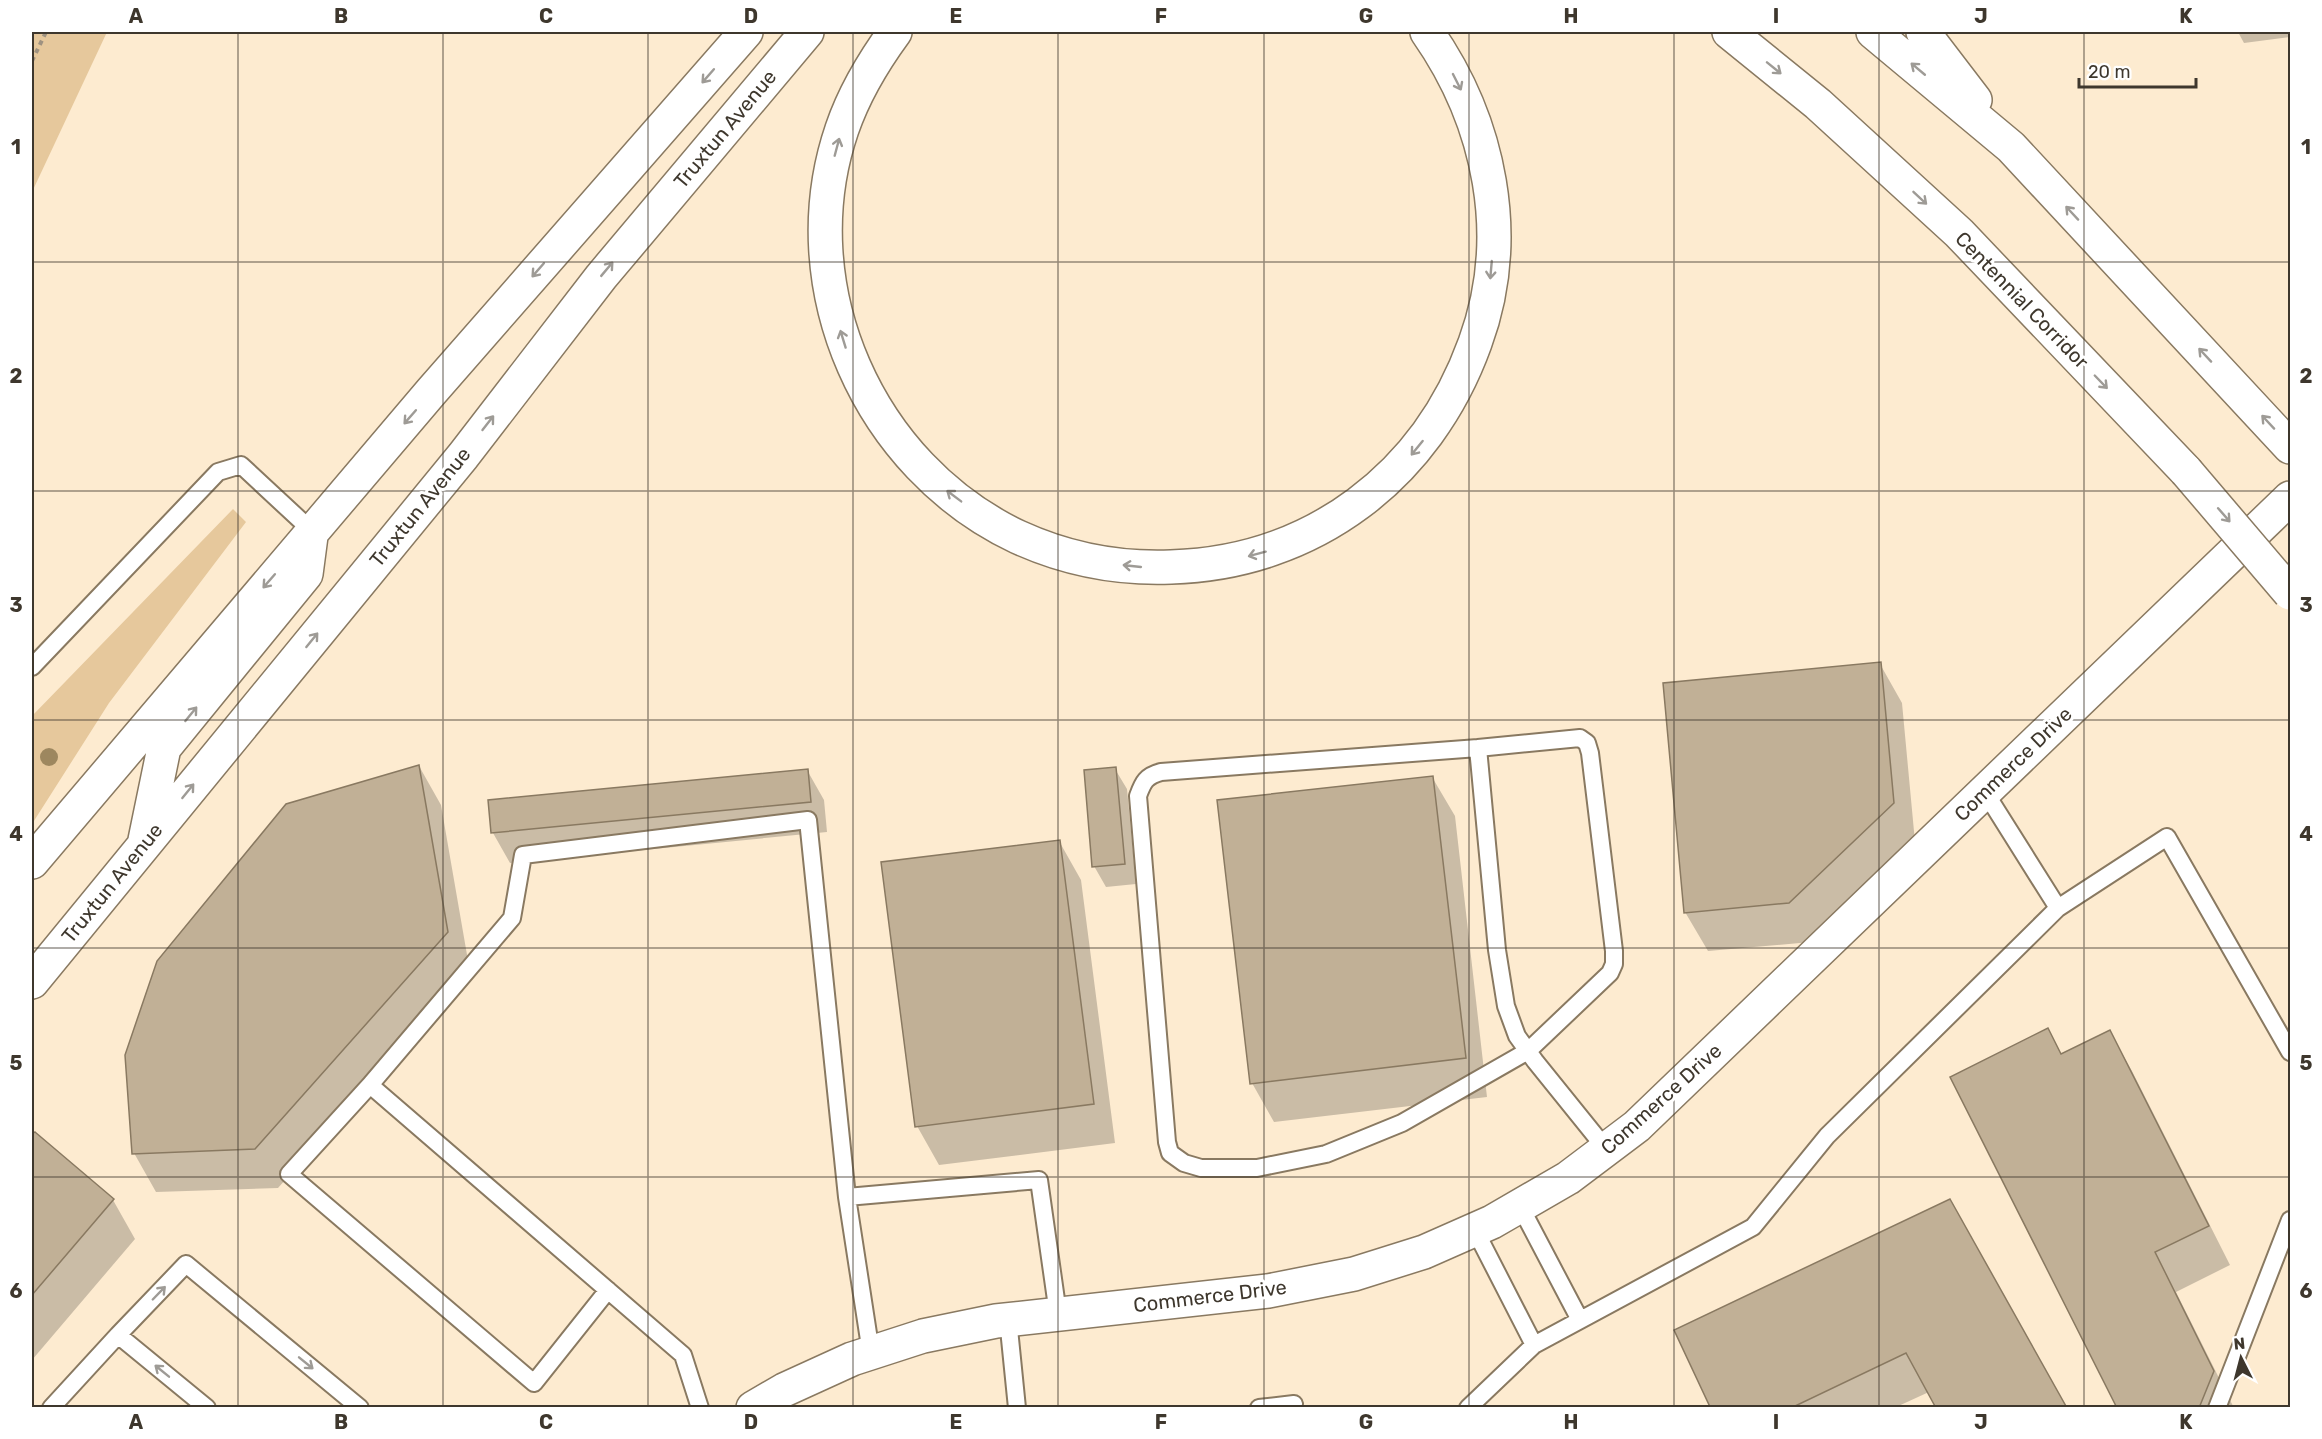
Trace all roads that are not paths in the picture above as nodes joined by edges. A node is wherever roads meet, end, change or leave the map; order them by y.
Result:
1 (746, 32) edge
2 (807, 32) edge
3 (895, 32) edge
4 (1427, 32) edge
5 (1729, 32) edge
6 (1873, 32) edge
7 (1923, 32) edge
8 (2011, 147) junction
9 (2290, 447) edge
10 (2290, 498) edge
11 (312, 531) junction
12 (2290, 594) edge
13 (32, 667) edge
14 (1478, 748) junction
15 (1985, 792) junction
16 (144, 845) junction
17 (32, 862) edge
18 (2058, 908) junction
19 (32, 982) edge
20 (1528, 1051) junction
21 (2290, 1052) edge
22 (370, 1085) junction
23 (1606, 1149) junction
24 (847, 1197) junction
25 (1520, 1206) junction
26 (2290, 1220) edge
27 (1475, 1230) junction
28 (608, 1290) junction
29 (1058, 1314) junction
30 (1008, 1319) junction
31 (1580, 1320) junction
32 (118, 1335) junction
33 (1534, 1345) junction
34 (871, 1353) junction
35 (1294, 1404) dead end
36 (51, 1407) edge
37 (207, 1407) edge
38 (360, 1407) edge
39 (700, 1407) edge
40 (753, 1407) edge
41 (1017, 1407) edge
42 (1259, 1407) edge
43 (1468, 1407) edge
44 (2217, 1407) edge

1 -> 11 main road
16 -> 2 main road, Truxtun Avenue
4 -> 3 main road
5 -> 12 main road, Centennial Corridor, bridge
8 -> 6 main road
7 - 8 main road
9 -> 8 main road
10 - 15 main road, Commerce Drive
11 - 13 lane
16 -> 11 main road
11 -> 17 main road
14 - 20 lane
14 - 20 lane
14 - 20 lane
15 - 18 lane
15 - 23 main road, Commerce Drive
16 - 19 main road, Truxtun Avenue
18 - 21 lane
18 - 31 lane
20 - 23 lane
22 - 24 lane
22 - 28 lane
22 - 28 lane
23 - 25 main road, Commerce Drive
24 - 29 lane
24 - 34 lane
25 - 27 main road, Commerce Drive
25 - 31 lane
26 - 44 lane
27 - 29 main road, Commerce Drive
27 - 33 lane
28 - 39 lane
29 - 30 main road, Commerce Drive
30 - 34 main road, Commerce Drive
30 - 41 lane
31 - 33 lane
32 - 36 lane
37 -> 32 lane
32 -> 38 lane
33 - 43 lane
34 - 40 main road, Commerce Drive
35 - 42 lane

